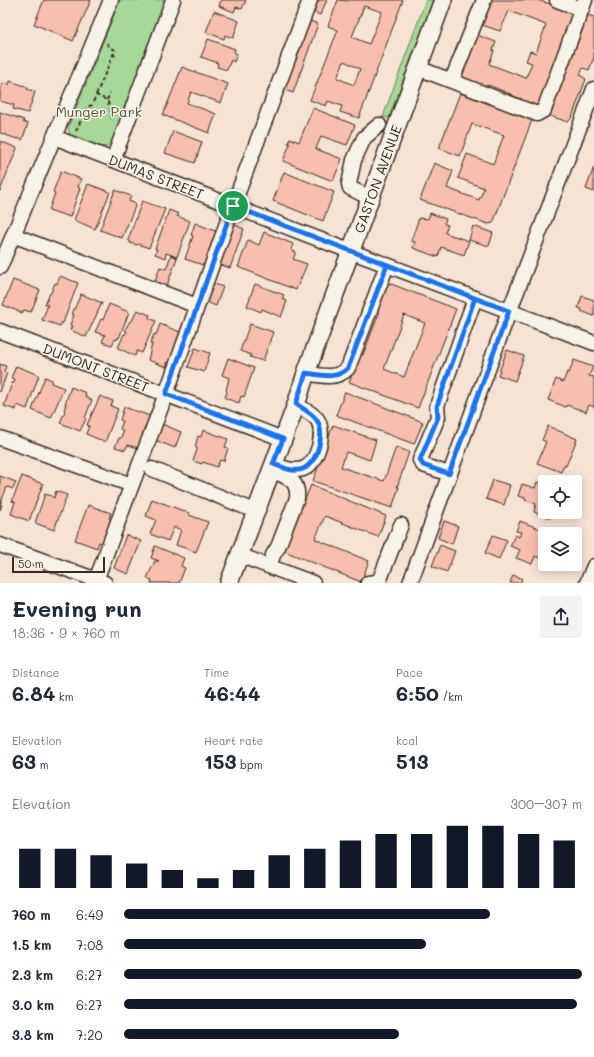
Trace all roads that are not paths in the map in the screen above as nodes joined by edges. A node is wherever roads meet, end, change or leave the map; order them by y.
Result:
1 (111, 0) edge
2 (172, 0) edge
3 (310, 0) edge
4 (443, 0) edge
5 (484, 0) edge
6 (557, 0) edge
7 (583, 4) edge
8 (418, 68) junction
9 (457, 82) junction
10 (594, 89) edge
11 (379, 125) dead end
12 (54, 137) junction
13 (113, 160) junction
14 (370, 198) junction
15 (233, 206) junction
16 (13, 235) junction
17 (351, 252) junction
18 (387, 265) junction
19 (0, 267) edge
20 (475, 298) junction
21 (197, 306) junction
22 (509, 311) junction
23 (0, 331) edge
24 (594, 343) edge
25 (306, 373) junction
26 (166, 394) junction
27 (296, 404) junction
28 (0, 438) edge
29 (283, 439) junction
30 (272, 467) junction
31 (152, 469) dead end
32 (449, 474) junction
33 (132, 485) junction
34 (255, 511) junction
35 (401, 525) dead end
36 (0, 545) edge
37 (239, 555) junction
38 (270, 566) junction
39 (594, 566) edge
40 (99, 582) edge
41 (229, 583) edge
42 (313, 583) edge
43 (368, 583) edge
44 (410, 583) edge
45 (588, 583) edge

1 - 12 street
2 - 13 street
3 - 15 street
4 - 8 main road, GASTON AVENUE
5 - 9 street
6 - 7 street
7 - 9 street
8 - 9 street
8 - 14 main road, GASTON AVENUE
10 - 22 street
11 - 14 street
12 - 13 street, DUMAS STREET
12 - 16 street
13 - 15 street, DUMAS STREET
14 - 17 main road, GASTON AVENUE
15 - 17 street, DUMAS STREET
15 - 21 street
16 - 19 street
16 - 21 street
17 - 18 street, DUMAS STREET
17 - 25 main road, GASTON AVENUE
18 - 20 street, DUMAS STREET
18 - 25 street
20 - 22 street, DUMAS STREET
20 - 32 street
21 - 26 street
22 - 24 street, DUMAS STREET
22 - 32 street
23 - 26 street, DUMONT STREET
25 - 27 main road, GASTON AVENUE
26 - 29 street, DUMONT STREET
26 - 33 street
27 - 29 main road, GASTON AVENUE
27 - 30 street
28 - 33 street
29 - 30 main road, GASTON AVENUE
30 - 34 main road, GASTON AVENUE
30 - 38 street
31 - 34 street
32 - 44 street
33 - 40 street
34 - 37 main road, GASTON AVENUE
35 - 43 street
36 - 40 street
37 - 38 street
37 - 41 main road, GASTON AVENUE
38 - 42 street
39 - 45 street

